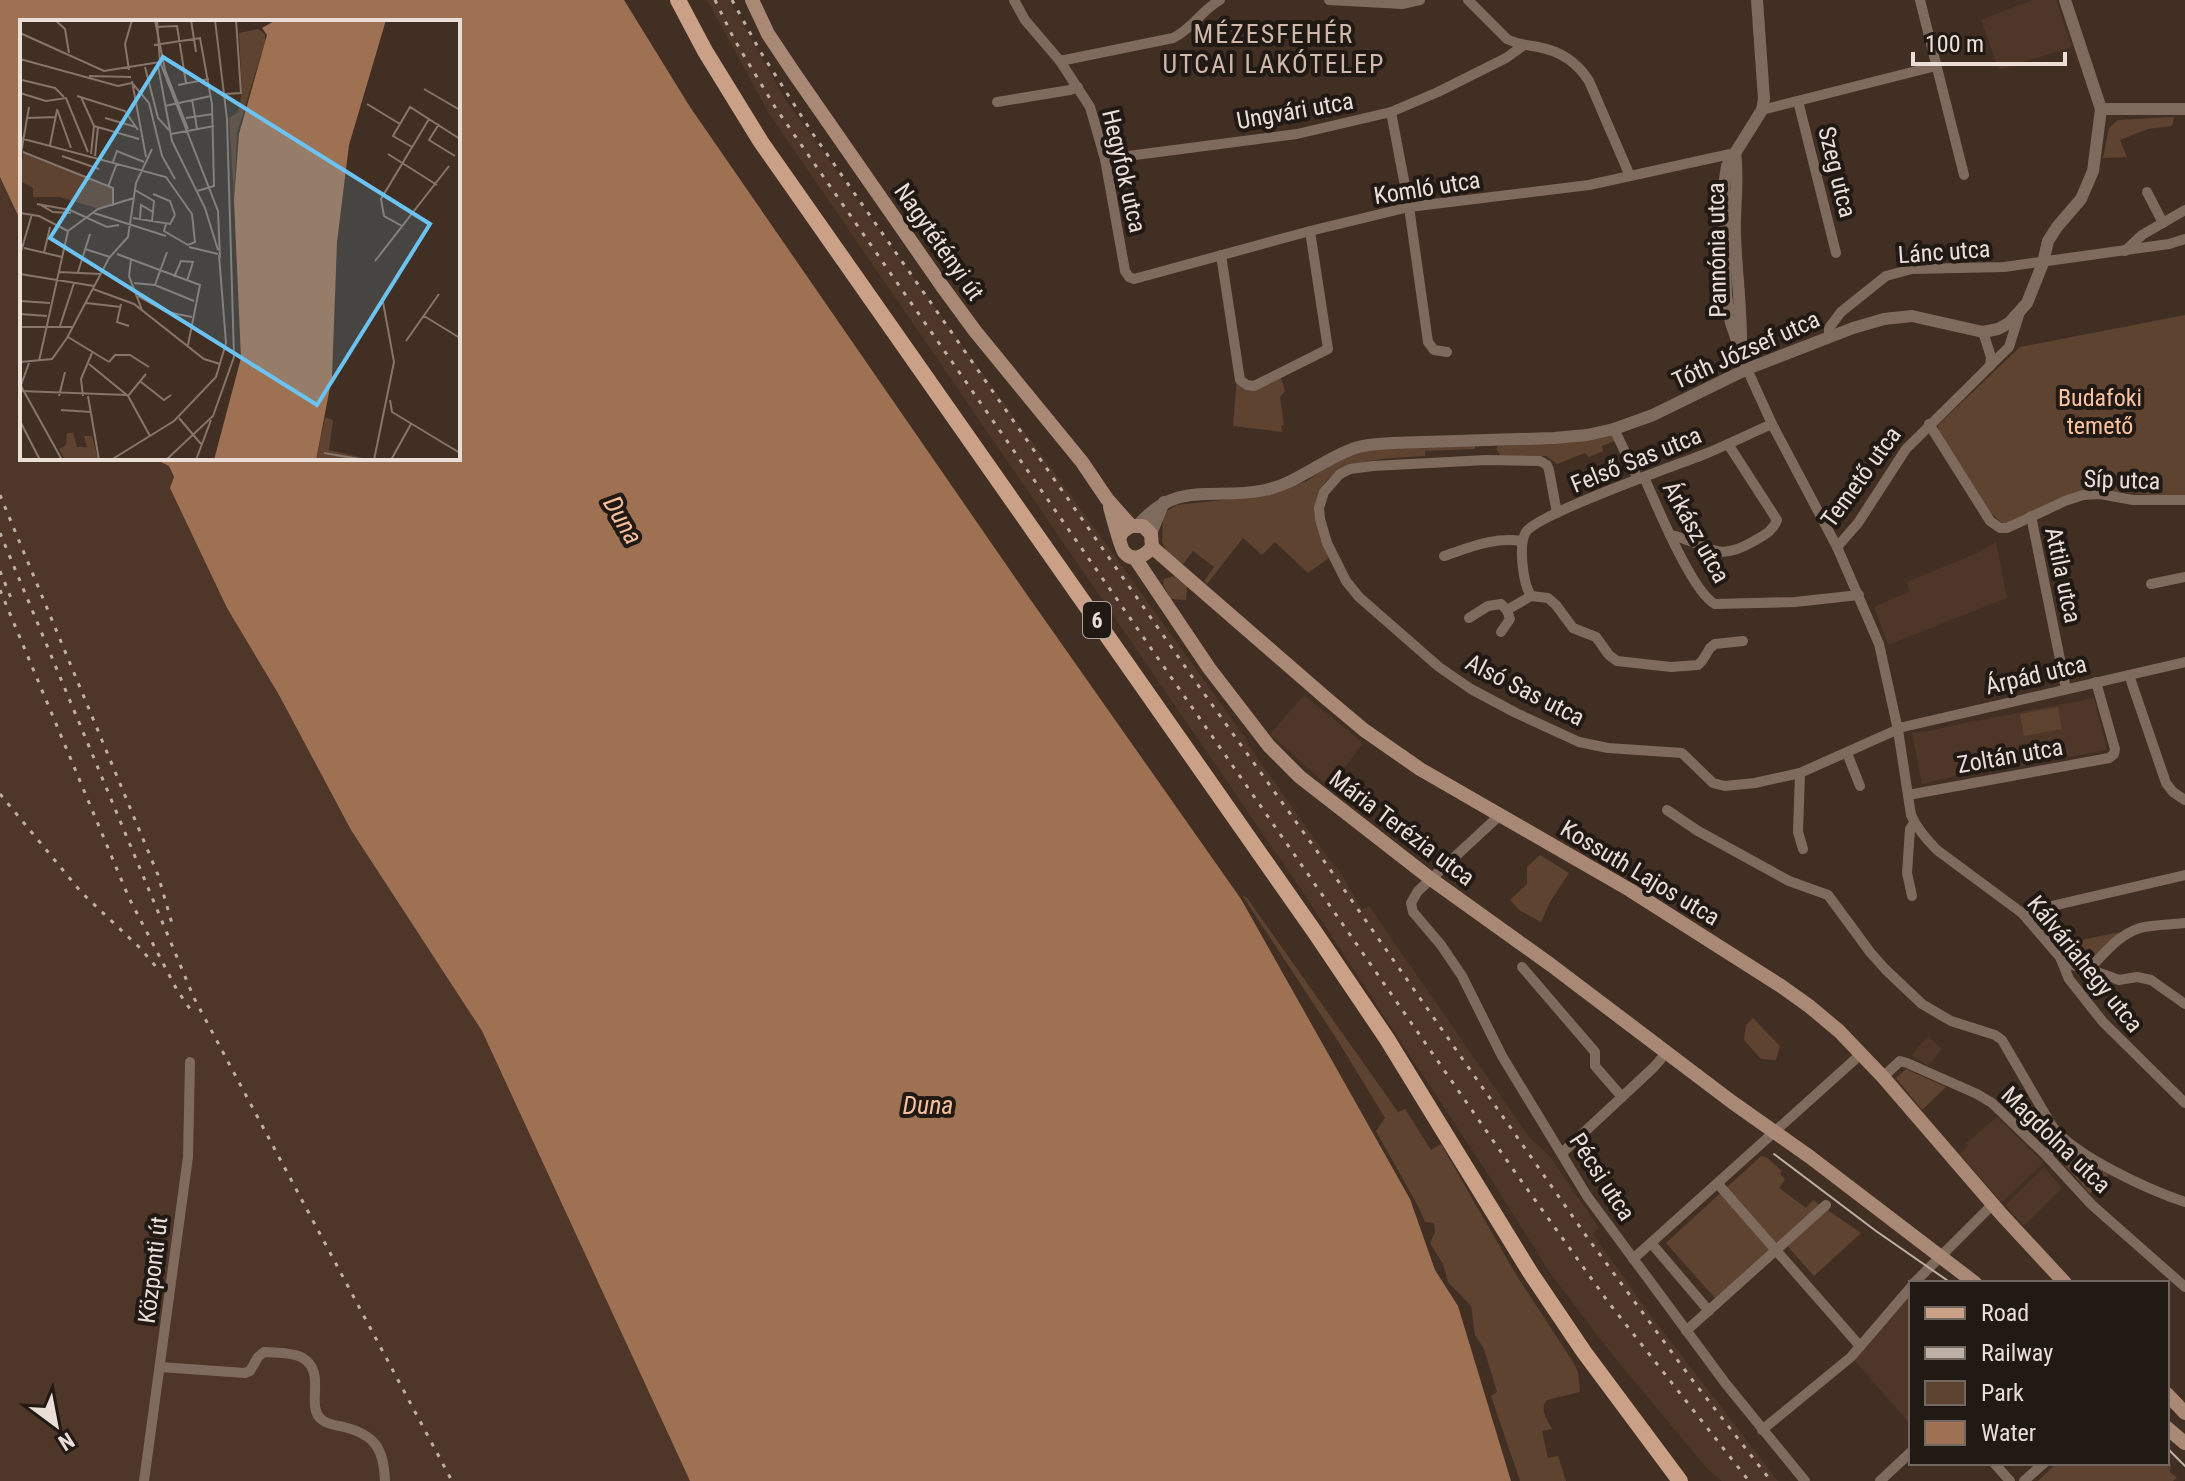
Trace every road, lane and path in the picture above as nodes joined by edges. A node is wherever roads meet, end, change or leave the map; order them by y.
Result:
1 (678, 0) edge
2 (752, 0) edge
3 (1014, 0) edge
4 (1220, 0) edge
5 (1329, 0) edge
6 (1420, 0) edge
7 (1468, 0) edge
8 (1757, 0) edge
9 (1920, 0) edge
10 (2065, 0) edge
11 (1524, 45) junction
12 (1060, 61) junction
13 (1936, 66) junction
14 (1078, 87) junction
15 (1798, 101) junction
16 (997, 102) dead end
17 (2101, 109) junction
18 (2185, 109) edge
19 (1762, 110) junction
20 (1391, 112) junction
21 (1735, 153) junction
22 (1105, 159) junction
23 (1964, 175) dead end
24 (1630, 176) junction
25 (2147, 192) dead end
26 (1409, 207) junction
27 (2185, 210) edge
28 (2163, 223) junction
29 (1310, 231) junction
30 (2185, 239) edge
31 (2125, 251) junction
32 (1836, 253) dead end
33 (1221, 255) junction
34 (2043, 263) junction
35 (1129, 277) joint
36 (2020, 312) junction
37 (1983, 332) junction
38 (1829, 337) junction
39 (1447, 352) dead end
40 (1990, 366) junction
41 (1747, 369) junction
42 (1772, 424) junction
43 (1929, 424) junction
44 (1614, 429) junction
45 (1485, 440) junction
46 (1728, 444) junction
47 (1486, 460) junction
48 (1641, 478) junction
49 (2185, 500) edge
50 (1164, 502) junction
51 (1557, 513) junction
52 (2031, 516) junction
53 (1130, 529) junction
54 (1670, 535) junction
55 (1522, 541) junction
56 (1837, 547) junction
57 (1147, 548) junction
58 (1444, 556) dead end
59 (2185, 577) edge
60 (2151, 584) dead end
61 (1859, 595) junction
62 (1531, 596) junction
63 (1507, 610) junction
64 (1469, 618) dead end
65 (1501, 632) dead end
66 (1743, 641) dead end
67 (2185, 662) edge
68 (2129, 675) junction
69 (2096, 682) junction
70 (2066, 689) junction
71 (1898, 730) junction
72 (1847, 753) junction
73 (1800, 773) junction
74 (1860, 786) dead end
75 (1908, 795) junction
76 (2185, 800) edge
77 (1667, 810) dead end
78 (1500, 815) junction
79 (1914, 823) junction
80 (1803, 849) dead end
81 (2185, 875) edge
82 (1431, 879) junction
83 (1912, 896) dead end
84 (2022, 913) junction
85 (2185, 923) edge
86 (2063, 963) junction
87 (1522, 967) dead end
88 (2089, 969) junction
89 (2185, 1004) edge
90 (1667, 1052) junction
91 (1861, 1054) junction
92 (190, 1062) dead end
93 (1883, 1077) junction
94 (1622, 1097) junction
95 (2185, 1103) edge
96 (1775, 1132) junction
97 (2062, 1138) junction
98 (1562, 1153) junction
99 (2046, 1155) junction
100 (1718, 1184) junction
101 (2185, 1202) edge
102 (1993, 1204) junction
103 (1826, 1205) dead end
104 (1652, 1244) junction
105 (1776, 1251) junction
106 (1940, 1257) junction
107 (1633, 1259) junction
108 (1917, 1281) edge
109 (1972, 1281) edge
110 (2063, 1281) edge
111 (2185, 1287) edge
112 (1909, 1289) edge
113 (1709, 1311) junction
114 (1686, 1331) junction
115 (1859, 1345) junction
116 (160, 1367) junction
117 (2169, 1396) edge
118 (2185, 1413) edge
119 (1762, 1430) junction
120 (2169, 1430) edge
121 (2185, 1435) edge
122 (2184, 1443) edge
123 (1909, 1454) edge
124 (1996, 1465) edge
125 (2042, 1465) edge
126 (144, 1481) edge
127 (385, 1481) edge
128 (1680, 1481) edge
129 (1805, 1481) edge
130 (1880, 1481) edge
131 (2010, 1481) edge
132 (2024, 1481) edge

1 - 128 main road, 6
2 - 53 main road, Nagytétényi út
3 - 12 street, Hegyfok utca
4 - 12 street
5 - 6 street
7 - 11 street
8 - 19 street
9 - 13 street
10 - 17 street
11 - 20 street, Ungvári utca
11 - 24 street
12 - 14 street, Hegyfok utca
13 - 15 street
13 - 23 street
14 - 16 street
14 - 22 street, Hegyfok utca
15 - 19 street
15 - 32 street, Szeg utca
17 - 18 street
17 - 34 street, Temető utca
19 - 21 street, Pannónia utca
20 - 22 street, Ungvári utca
20 - 26 street
21 - 24 street, Komló utca
21 - 41 street, Pannónia utca
22 - 35 street, Hegyfok utca
24 - 26 street, Komló utca
25 - 28 street
26 - 29 street, Komló utca
26 - 39 street
27 - 28 street
28 - 31 street
29 - 33 street, Komló utca
29 - 33 street
30 - 31 street, Lánc utca
31 - 34 street, Lánc utca
33 - 35 street, Komló utca
34 - 36 street, Temető utca
34 - 38 street, Lánc utca
36 - 37 street
36 - 40 street, Temető utca
37 - 38 street, Tóth József utca
37 - 40 street
38 - 41 street, Tóth József utca
40 - 43 street, Temető utca
41 - 42 street, Kálváriahegy utca
41 - 44 street, Tóth József utca
42 - 46 street, Felső Sas utca
42 - 56 street, Kálváriahegy utca
43 - 52 street, Síp utca
43 - 56 street, Temető utca
44 - 45 street, Tóth József utca
44 - 48 street, Árkász utca
45 - 47 street
45 - 50 street, Tóth József utca
46 - 48 street, Felső Sas utca
46 - 54 street
47 - 51 street
47 - 73 street, Alsó Sas utca
48 - 51 street, Felső Sas utca
48 - 54 street, Árkász utca
49 - 52 street, Síp utca
50 - 53 street
50 - 57 street
51 - 55 street, Felső Sas utca
52 - 70 street, Attila utca
53 - 57 main road
53 - 57 main road
54 - 61 street, Árkász utca
55 - 58 street
55 - 62 street
56 - 61 street, Kálváriahegy utca
57 - 78 main road, Kossuth Lajos utca
57 - 82 main road, Mária Terézia utca
59 - 60 street
61 - 71 street, Kálváriahegy utca
62 - 63 street
62 - 66 street
63 - 64 street
63 - 65 street
67 - 68 street, Árpád utca
68 - 69 street, Árpád utca
68 - 76 street
69 - 70 street, Árpád utca
69 - 75 street, Zoltán utca
70 - 71 street, Árpád utca
71 - 72 street, Alsó Sas utca
71 - 75 street, Kálváriahegy utca
72 - 73 street, Alsó Sas utca
72 - 74 street
73 - 80 street
75 - 79 street, Kálváriahegy utca
77 - 97 street
78 - 82 street, Pécsi utca
78 - 91 main road, Kossuth Lajos utca
79 - 83 street
79 - 84 street, Kálváriahegy utca
81 - 84 street
82 - 90 main road, Mária Terézia utca
82 - 98 street, Pécsi utca
84 - 86 street, Kálváriahegy utca
85 - 88 street
86 - 88 street
86 - 95 street, Kálváriahegy utca
87 - 94 street
88 - 89 street
90 - 94 street
90 - 96 main road, Mária Terézia utca
91 - 93 main road, Kossuth Lajos utca
91 - 96 street
92 - 116 street, Központi út
93 - 99 street, Magdolna utca
93 - 102 main road, Kossuth Lajos utca
94 - 98 street
96 - 100 street
96 - 106 main road, Mária Terézia utca
97 - 99 street
97 - 101 street
98 - 107 street, Pécsi utca
99 - 111 street, Magdolna utca
100 - 104 street
100 - 105 street
102 - 106 street
102 - 110 main road, Kossuth Lajos utca
103 - 105 street
104 - 107 street
104 - 113 street
105 - 113 street
105 - 115 street
106 - 108 street
106 - 109 main road, Mária Terézia utca
107 - 114 street, Pécsi utca
112 - 115 street
113 - 114 street
114 - 119 street, Pécsi utca
115 - 119 street
116 - 126 street, Központi út
116 - 127 street
117 - 118 main road
119 - 129 street, Pécsi utca
120 - 122 main road
121 - 122 street
123 - 130 street
124 - 131 street
125 - 132 street

